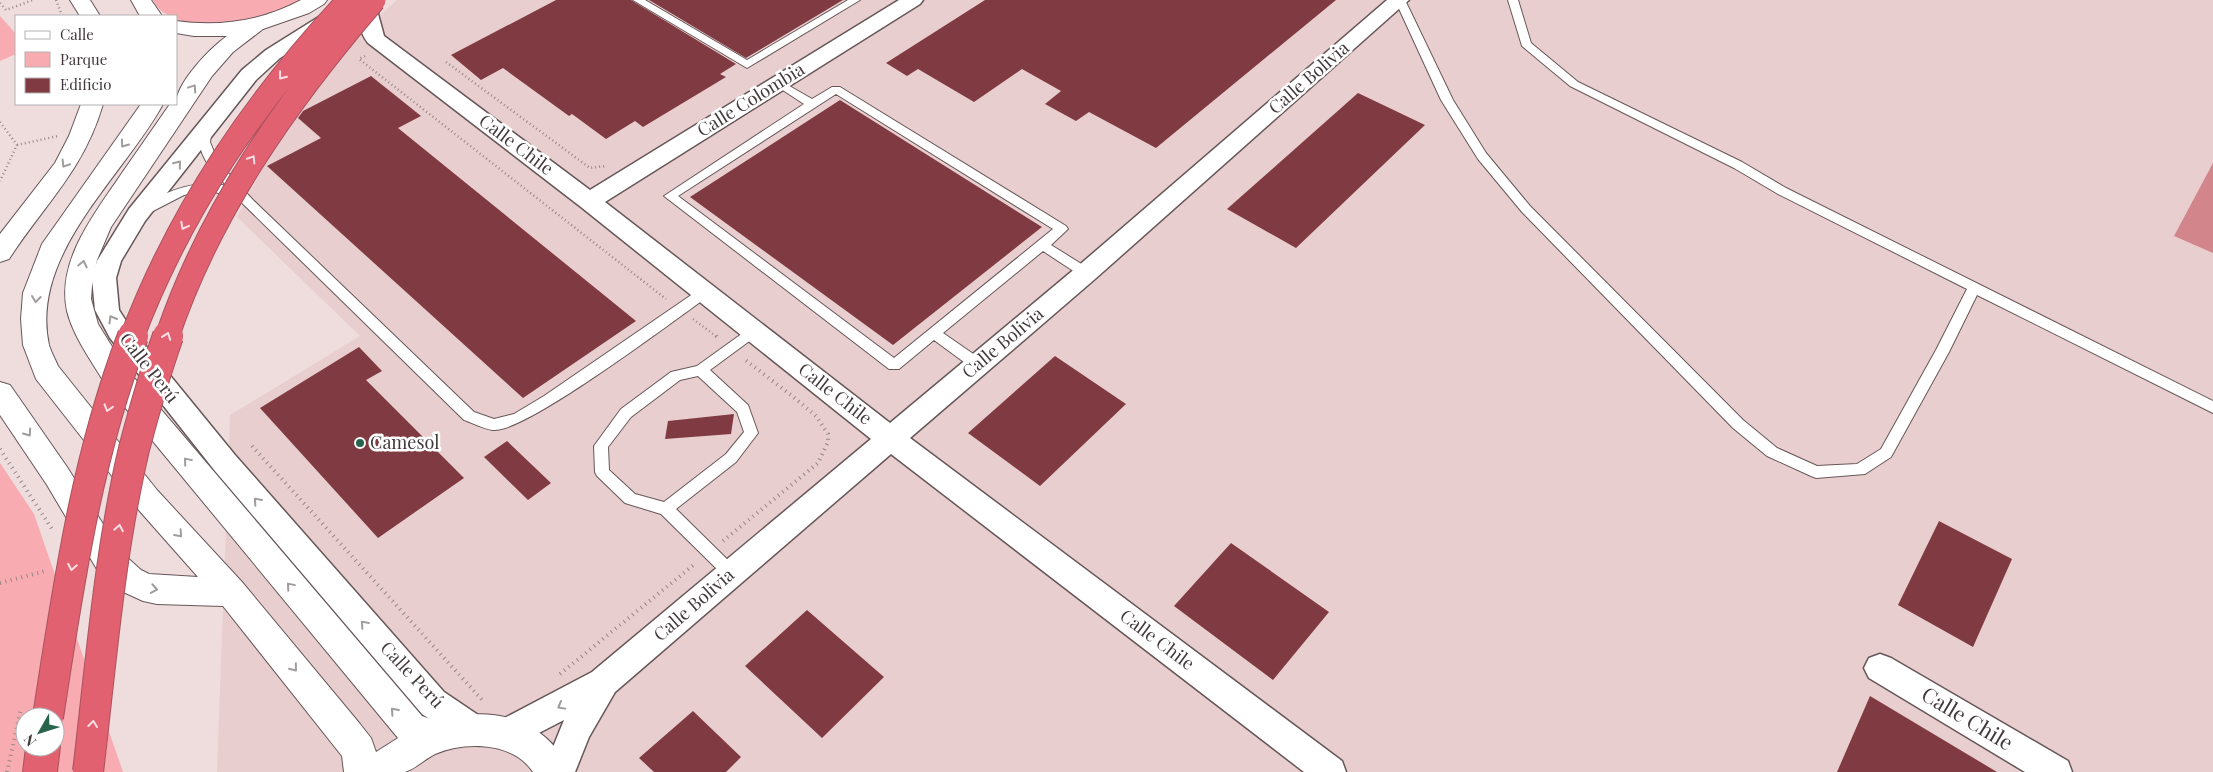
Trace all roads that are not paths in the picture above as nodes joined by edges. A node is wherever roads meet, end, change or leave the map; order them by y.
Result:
1 (80, 0) edge
2 (141, 0) edge
3 (318, 0) edge
4 (349, 0) edge
5 (359, 0) edge
6 (373, 0) edge
7 (638, 0) edge
8 (855, 0) edge
9 (912, 0) edge
10 (1400, 0) edge
11 (1513, 0) edge
12 (89, 15) edge
13 (151, 15) edge
14 (256, 24) junction
15 (178, 27) edge
16 (296, 39) junction
17 (377, 40) junction
18 (779, 83) junction
19 (812, 104) junction
20 (92, 105) edge
21 (151, 105) edge
22 (206, 129) junction
23 (589, 201) junction
24 (249, 203) junction
25 (137, 215) junction
26 (1042, 246) junction
27 (0, 253) edge
28 (1086, 273) junction
29 (1974, 288) junction
30 (705, 292) junction
31 (754, 330) junction
32 (934, 333) junction
33 (977, 364) junction
34 (701, 370) junction
35 (0, 393) edge
36 (2213, 407) edge
37 (890, 438) junction
38 (666, 509) junction
39 (731, 573) junction
40 (231, 592) junction
41 (1880, 668) dead end
42 (604, 682) junction
43 (50, 707) edge
44 (489, 724) junction
45 (434, 738) junction
46 (42, 757) edge
47 (2054, 771) edge
48 (40, 772) edge
49 (88, 772) edge
50 (361, 772) edge
51 (378, 772) edge
52 (553, 772) edge
53 (560, 772) edge
54 (1330, 772) edge

1 - 12 main road
2 - 13 main road
3 - 14 main road
4 -> 43 highway, bridge
5 - 16 street, Calle Perú
6 - 17 street
49 -> 6 highway, bridge
7 - 8 lane
9 - 18 street, Calle Colombia
10 - 28 street, Calle Bolivia
10 - 29 lane
11 - 29 lane
14 - 15 main road
45 -> 14 main road, Calle Perú
16 - 17 street
16 - 22 street, Calle Perú
17 - 23 street, Calle Chile
18 - 19 lane
18 - 23 street, Calle Colombia
19 - 26 lane
19 - 32 lane
20 -> 27 main road
21 -> 40 main road
22 - 24 lane
25 -> 22 street, Calle Perú
23 - 30 street, Calle Chile
24 - 25 lane
24 - 30 lane
44 -> 25 street, Calle Perú
26 - 28 lane
26 - 32 lane
28 - 33 street, Calle Bolivia
29 - 36 lane
30 - 31 street, Calle Chile
31 - 34 lane
31 - 37 street, Calle Chile
32 - 33 lane
33 - 37 street, Calle Bolivia
34 - 38 lane
34 - 38 lane
35 -> 40 main road
37 - 39 street, Calle Bolivia
37 - 54 street, Calle Chile
38 - 39 lane
39 - 42 street, Calle Bolivia
40 -> 50 main road
41 - 47 street, Calle Chile
42 -> 44 street, Calle Bolivia
42 - 53 street, Calle Bolivia
44 - 45 main road
44 - 52 main road
45 - 51 main road
46 - 48 highway

